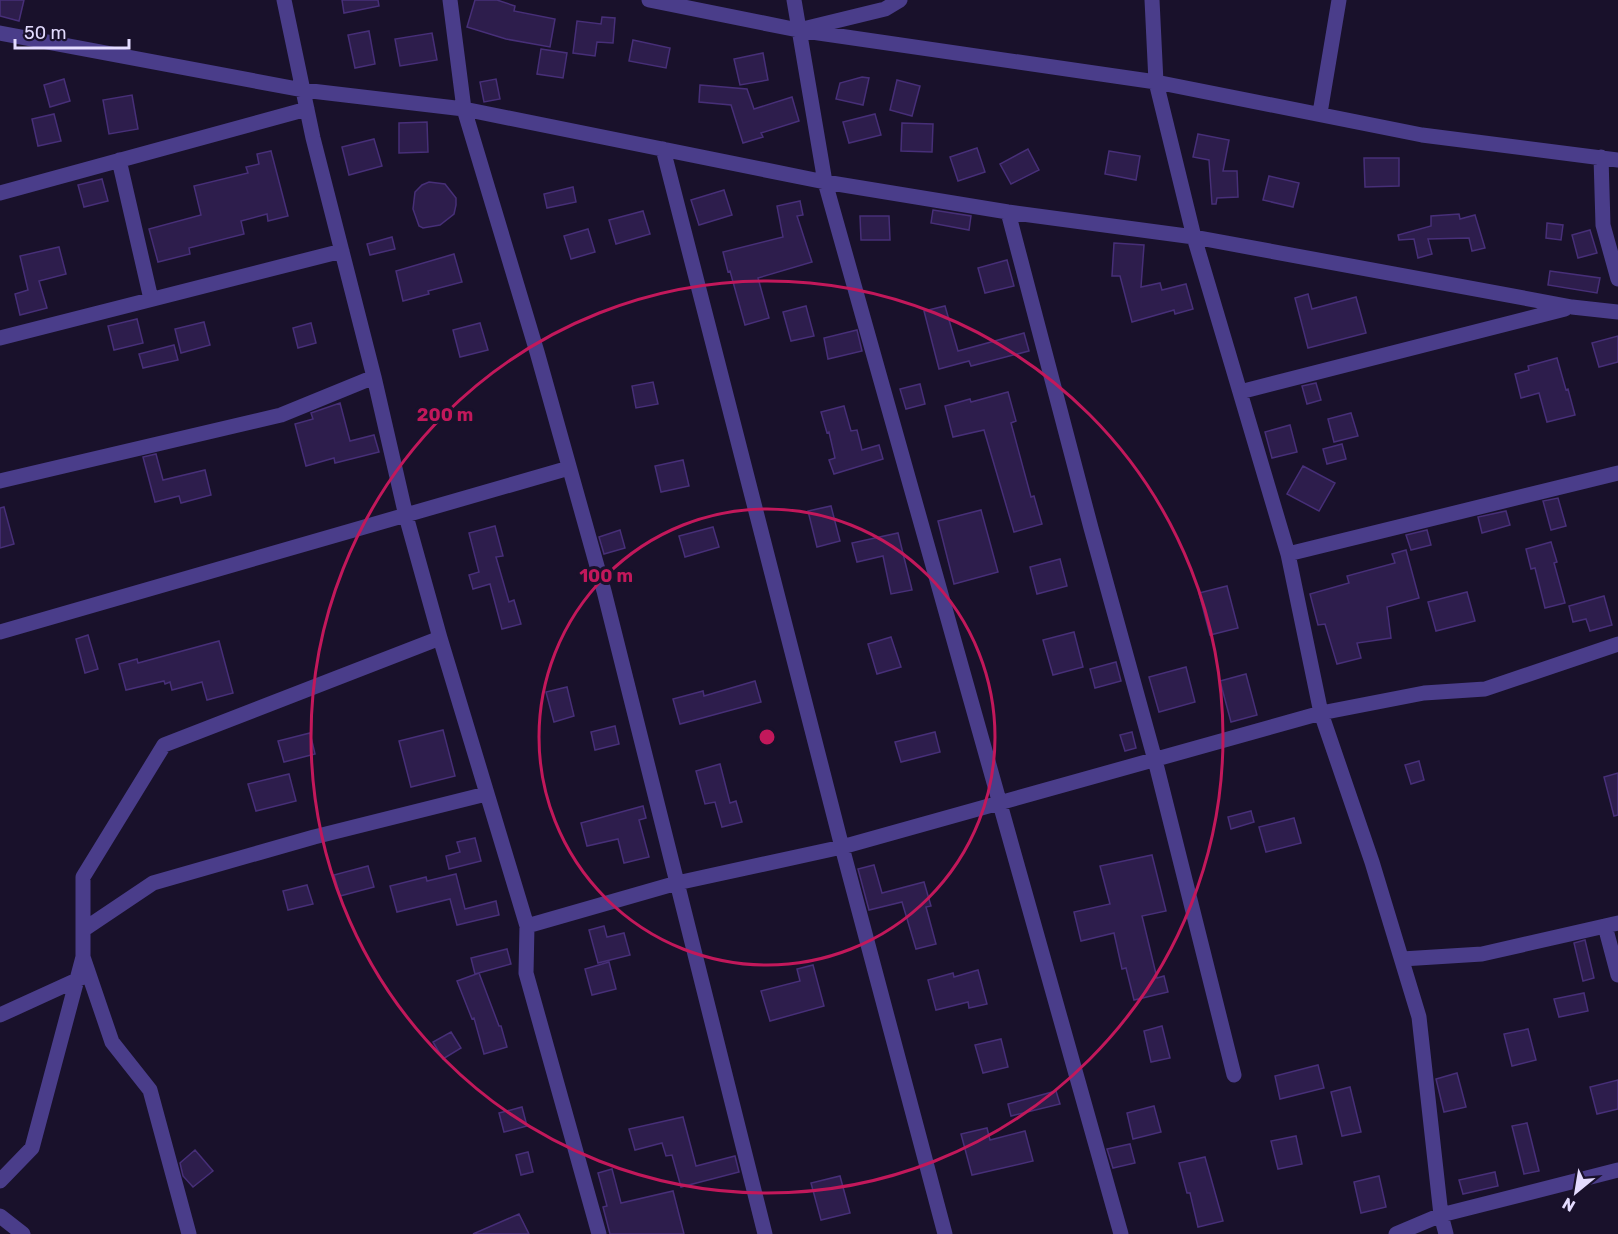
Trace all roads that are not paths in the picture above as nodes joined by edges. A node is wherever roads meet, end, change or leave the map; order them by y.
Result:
1 (284, 0) edge
2 (450, 0) edge
3 (650, 0) edge
4 (794, 0) edge
5 (900, 0) edge
6 (1152, 0) edge
7 (1339, 0) edge
8 (798, 30) junction
9 (0, 33) edge
10 (1156, 82) junction
11 (303, 90) junction
12 (307, 109) junction
13 (464, 109) junction
14 (1320, 113) junction
15 (663, 149) junction
16 (1601, 157) junction
17 (119, 160) junction
18 (1618, 160) edge
19 (825, 182) junction
20 (0, 193) edge
21 (1008, 212) junction
22 (1194, 237) junction
23 (342, 251) junction
24 (1618, 279) edge
25 (151, 299) junction
26 (1572, 307) junction
27 (1618, 312) edge
28 (0, 338) edge
29 (374, 377) junction
30 (1240, 392) junction
31 (569, 468) junction
32 (1618, 473) edge
33 (0, 481) edge
34 (406, 516) junction
35 (1287, 554) junction
36 (0, 632) edge
37 (440, 638) junction
38 (1618, 644) edge
39 (1321, 713) junction
40 (1155, 759) junction
41 (486, 794) junction
42 (1000, 804) junction
43 (842, 847) junction
44 (677, 883) junction
45 (1611, 924) edge
46 (527, 926) junction
47 (83, 930) junction
48 (1402, 958) junction
49 (1618, 975) edge
50 (83, 978) junction
51 (0, 1016) edge
52 (1234, 1075) dead end
53 (1618, 1170) edge
54 (0, 1181) edge
55 (1441, 1215) junction
56 (0, 1216) edge
57 (22, 1234) edge
58 (189, 1234) edge
59 (599, 1234) edge
60 (765, 1234) edge
61 (945, 1234) edge
62 (1121, 1234) edge
63 (1396, 1234) edge
64 (1446, 1234) edge

1 - 11 street
2 - 13 street
3 - 8 street
4 - 8 street
5 - 8 street
6 - 10 street
7 - 14 street
8 - 10 street
8 - 19 street
9 - 11 street
10 - 14 street
10 - 22 street
11 - 12 street
11 - 13 street
12 - 17 street
12 - 23 street
13 - 15 street
13 - 31 street
14 - 16 street
15 - 19 street
15 - 43 street
16 - 18 street
16 - 24 street
17 - 20 street
17 - 25 street
19 - 21 street
19 - 42 street
21 - 22 street
21 - 40 street
22 - 26 street
22 - 30 street
23 - 25 street
23 - 29 street
25 - 28 street
26 - 27 street
26 - 30 street
29 - 33 street
29 - 34 street
30 - 35 street
31 - 34 street
31 - 44 street
32 - 35 street
34 - 36 street
34 - 37 street
35 - 39 street
37 - 41 street
37 - 47 street
38 - 39 street
39 - 40 street
39 - 48 street
40 - 42 street
40 - 52 street
41 - 46 street
41 - 47 street
42 - 43 street
42 - 62 street
43 - 44 street
43 - 61 street
44 - 46 street
44 - 60 street
45 - 48 street
45 - 49 street
46 - 59 street
47 - 50 street
48 - 55 street
50 - 51 street
50 - 54 street
50 - 58 street
53 - 55 street
55 - 63 street
55 - 64 street
56 - 57 street

